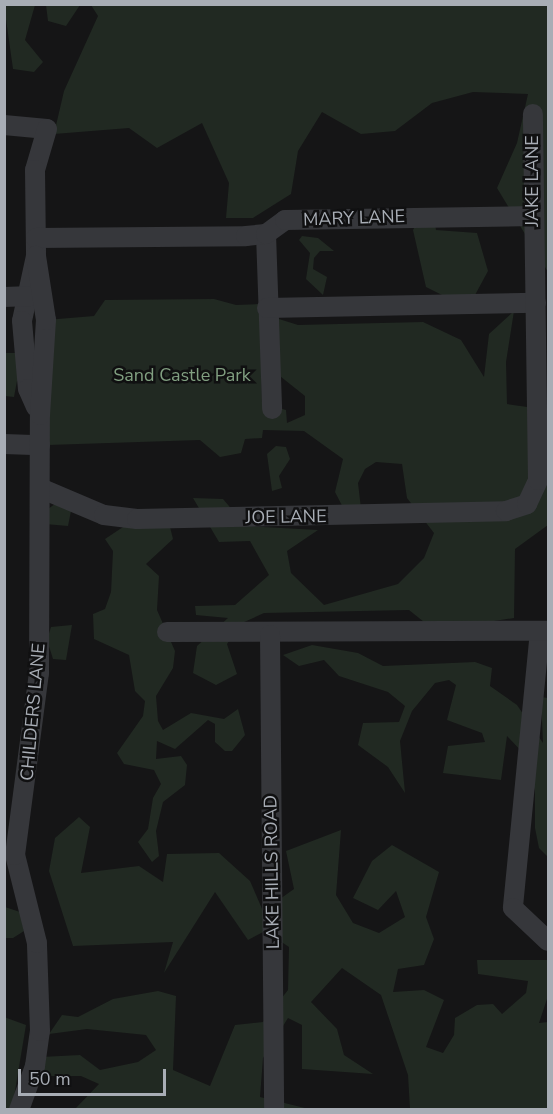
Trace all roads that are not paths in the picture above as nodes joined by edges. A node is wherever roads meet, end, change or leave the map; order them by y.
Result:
1 (532, 114) dead end
2 (4, 125) edge
3 (532, 216) junction
4 (266, 234) junction
5 (36, 247) junction
6 (35, 296) junction
7 (4, 297) edge
8 (536, 303) junction
9 (267, 308) junction
10 (272, 409) dead end
11 (4, 444) edge
12 (40, 445) junction
13 (40, 488) junction
14 (534, 499) joint
15 (544, 631) edge
16 (167, 633) dead end
17 (270, 635) junction
18 (549, 941) edge
19 (19, 1110) edge
20 (274, 1110) edge

1 - 3 street, JAKE LANE
2 - 5 street, CHILDERS LANE
3 - 4 street, MARY LANE
3 - 8 street, JAKE LANE
4 - 5 street, MARY LANE
4 - 9 street
5 - 6 street, CHILDERS LANE
6 - 7 street
6 - 12 street, CHILDERS LANE
8 - 9 street
8 - 14 street, JAKE LANE
9 - 10 street
11 - 12 street
12 - 13 street, CHILDERS LANE
13 - 14 street, JOE LANE
13 - 19 street, CHILDERS LANE
15 - 17 street
15 - 18 street
16 - 17 street
17 - 20 street, LAKE HILLS ROAD

